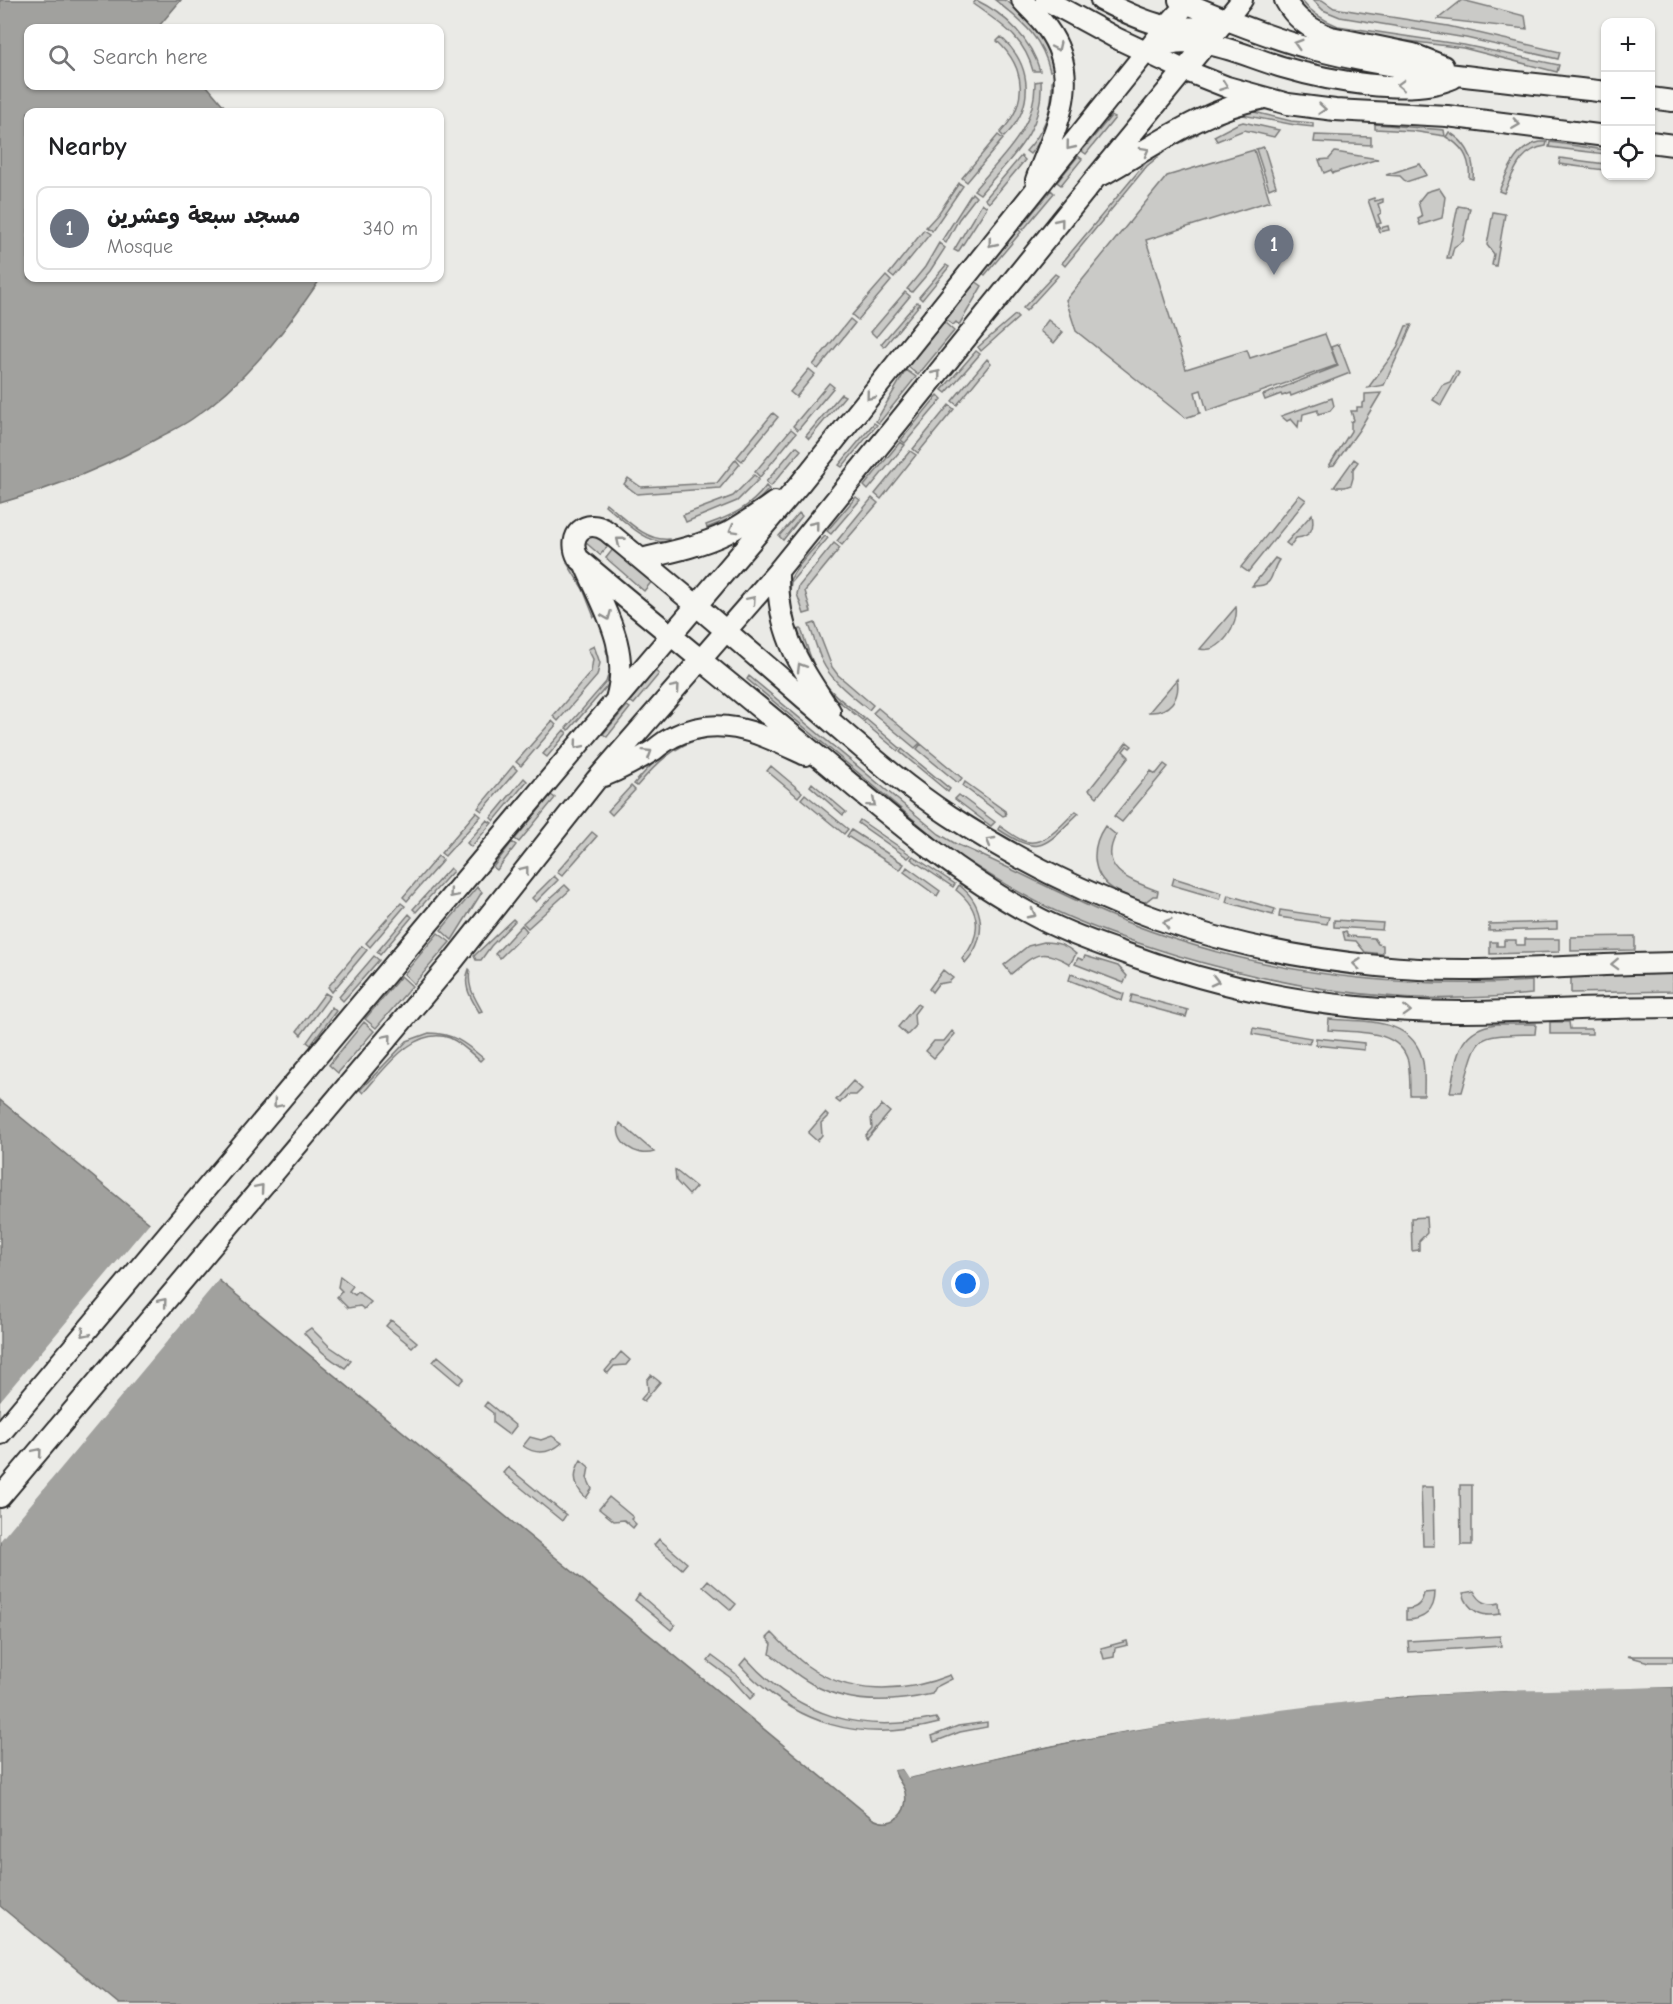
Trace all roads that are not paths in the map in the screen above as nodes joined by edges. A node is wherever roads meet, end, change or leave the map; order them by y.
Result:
1 (1022, 0) edge
2 (1046, 0) edge
3 (1101, 0) edge
4 (1242, 0) edge
5 (1285, 0) edge
6 (1185, 1) edge
7 (1227, 19) junction
8 (1166, 27) junction
9 (1207, 44) junction
10 (1146, 51) junction
11 (1184, 70) junction
12 (1458, 76) junction
13 (1601, 92) edge
14 (1264, 99) junction
15 (1655, 99) edge
16 (1673, 101) edge
17 (1601, 135) edge
18 (1655, 143) edge
19 (1673, 145) edge
20 (1094, 180) junction
21 (1029, 198) junction
22 (799, 484) junction
23 (641, 559) junction
24 (584, 562) junction
25 (778, 571) junction
26 (697, 605) junction
27 (726, 630) junction
28 (672, 635) junction
29 (701, 659) junction
30 (616, 700) junction
31 (845, 733) junction
32 (828, 765) junction
33 (596, 780) junction
34 (1673, 963) edge
35 (1673, 1007) edge
36 (0, 1434) edge
37 (0, 1497) edge

1 -> 21 street
2 - 10 street
3 - 8 street
4 - 7 street
5 - 12 street
6 - 7 street
6 - 8 street
7 - 8 street
7 - 9 street
12 -> 7 street
8 - 10 street
9 - 10 street
9 - 11 street
12 -> 9 street
10 - 11 street
10 -> 21 street
11 -> 14 street
11 - 20 street
12 - 13 street
14 -> 17 street
20 -> 14 street
15 - 16 street
18 - 19 street
25 -> 20 street
21 -> 22 street
22 -> 23 street
22 - 26 street
23 -> 24 street
23 - 26 street
24 - 28 street
24 -> 30 street
27 -> 25 street
31 -> 25 street
26 - 27 street
26 - 28 street
27 - 29 street
27 - 31 street
28 - 29 street
28 - 30 street
29 - 32 street
33 -> 29 street
30 -> 36 street
34 -> 31 street
33 -> 32 street
32 -> 35 street
37 -> 33 street

